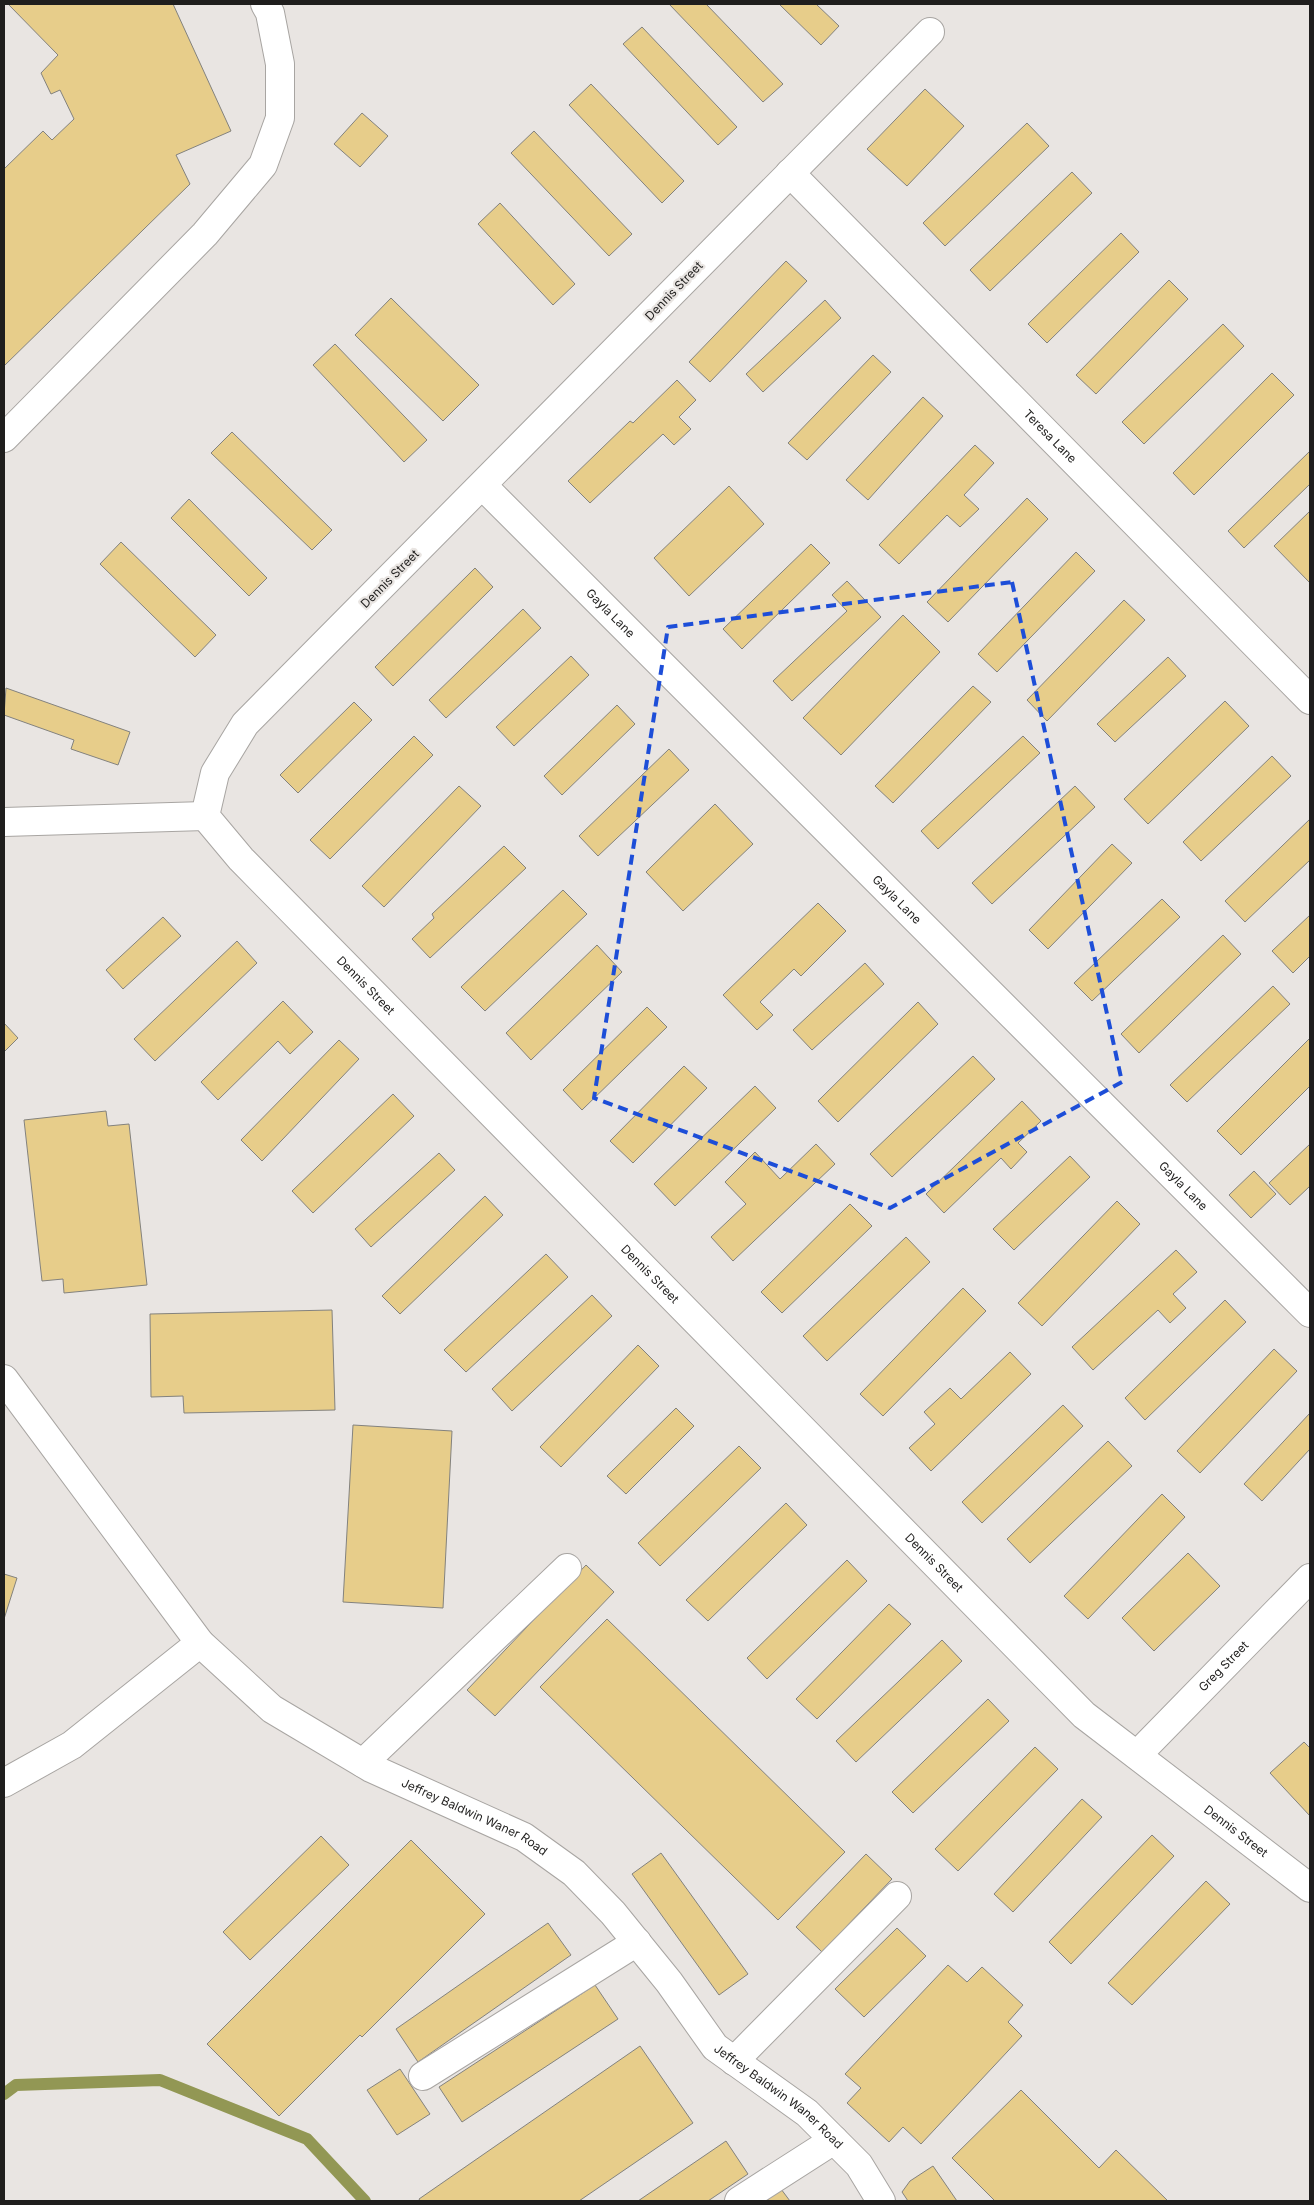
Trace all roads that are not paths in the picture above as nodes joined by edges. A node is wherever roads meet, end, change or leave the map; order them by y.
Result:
1 (265, 4) edge
2 (930, 32) dead end
3 (790, 172) junction
4 (4, 438) edge
5 (483, 486) junction
6 (1310, 700) edge
7 (205, 816) junction
8 (4, 822) edge
9 (1310, 1313) edge
10 (4, 1379) edge
11 (567, 1568) dead end
12 (1310, 1578) edge
13 (200, 1644) junction
14 (1137, 1755) junction
15 (363, 1763) junction
16 (4, 1783) edge
17 (1310, 1888) edge
18 (896, 1896) dead end
19 (637, 1942) junction
20 (734, 2061) junction
21 (423, 2076) dead end
22 (834, 2140) junction
23 (739, 2201) edge
24 (882, 2201) edge

1 - 4 street
2 - 3 street, Dennis Street
3 - 5 street, Dennis Street
3 - 6 street, Teresa Lane
5 - 7 street, Dennis Street
5 - 9 street, Gayla Lane
7 - 8 street
7 - 14 street, Dennis Street
10 - 13 street, Jeffrey Baldwin Waner Road
11 - 15 street
12 - 14 street, Greg Street
13 - 15 street, Jeffrey Baldwin Waner Road
13 - 16 street
14 - 17 street, Dennis Street
15 - 19 street, Jeffrey Baldwin Waner Road
18 - 20 street
19 - 20 street, Jeffrey Baldwin Waner Road
19 - 21 street
20 - 22 street, Jeffrey Baldwin Waner Road
22 - 23 street
22 - 24 street, Jeffrey Baldwin Waner Road

